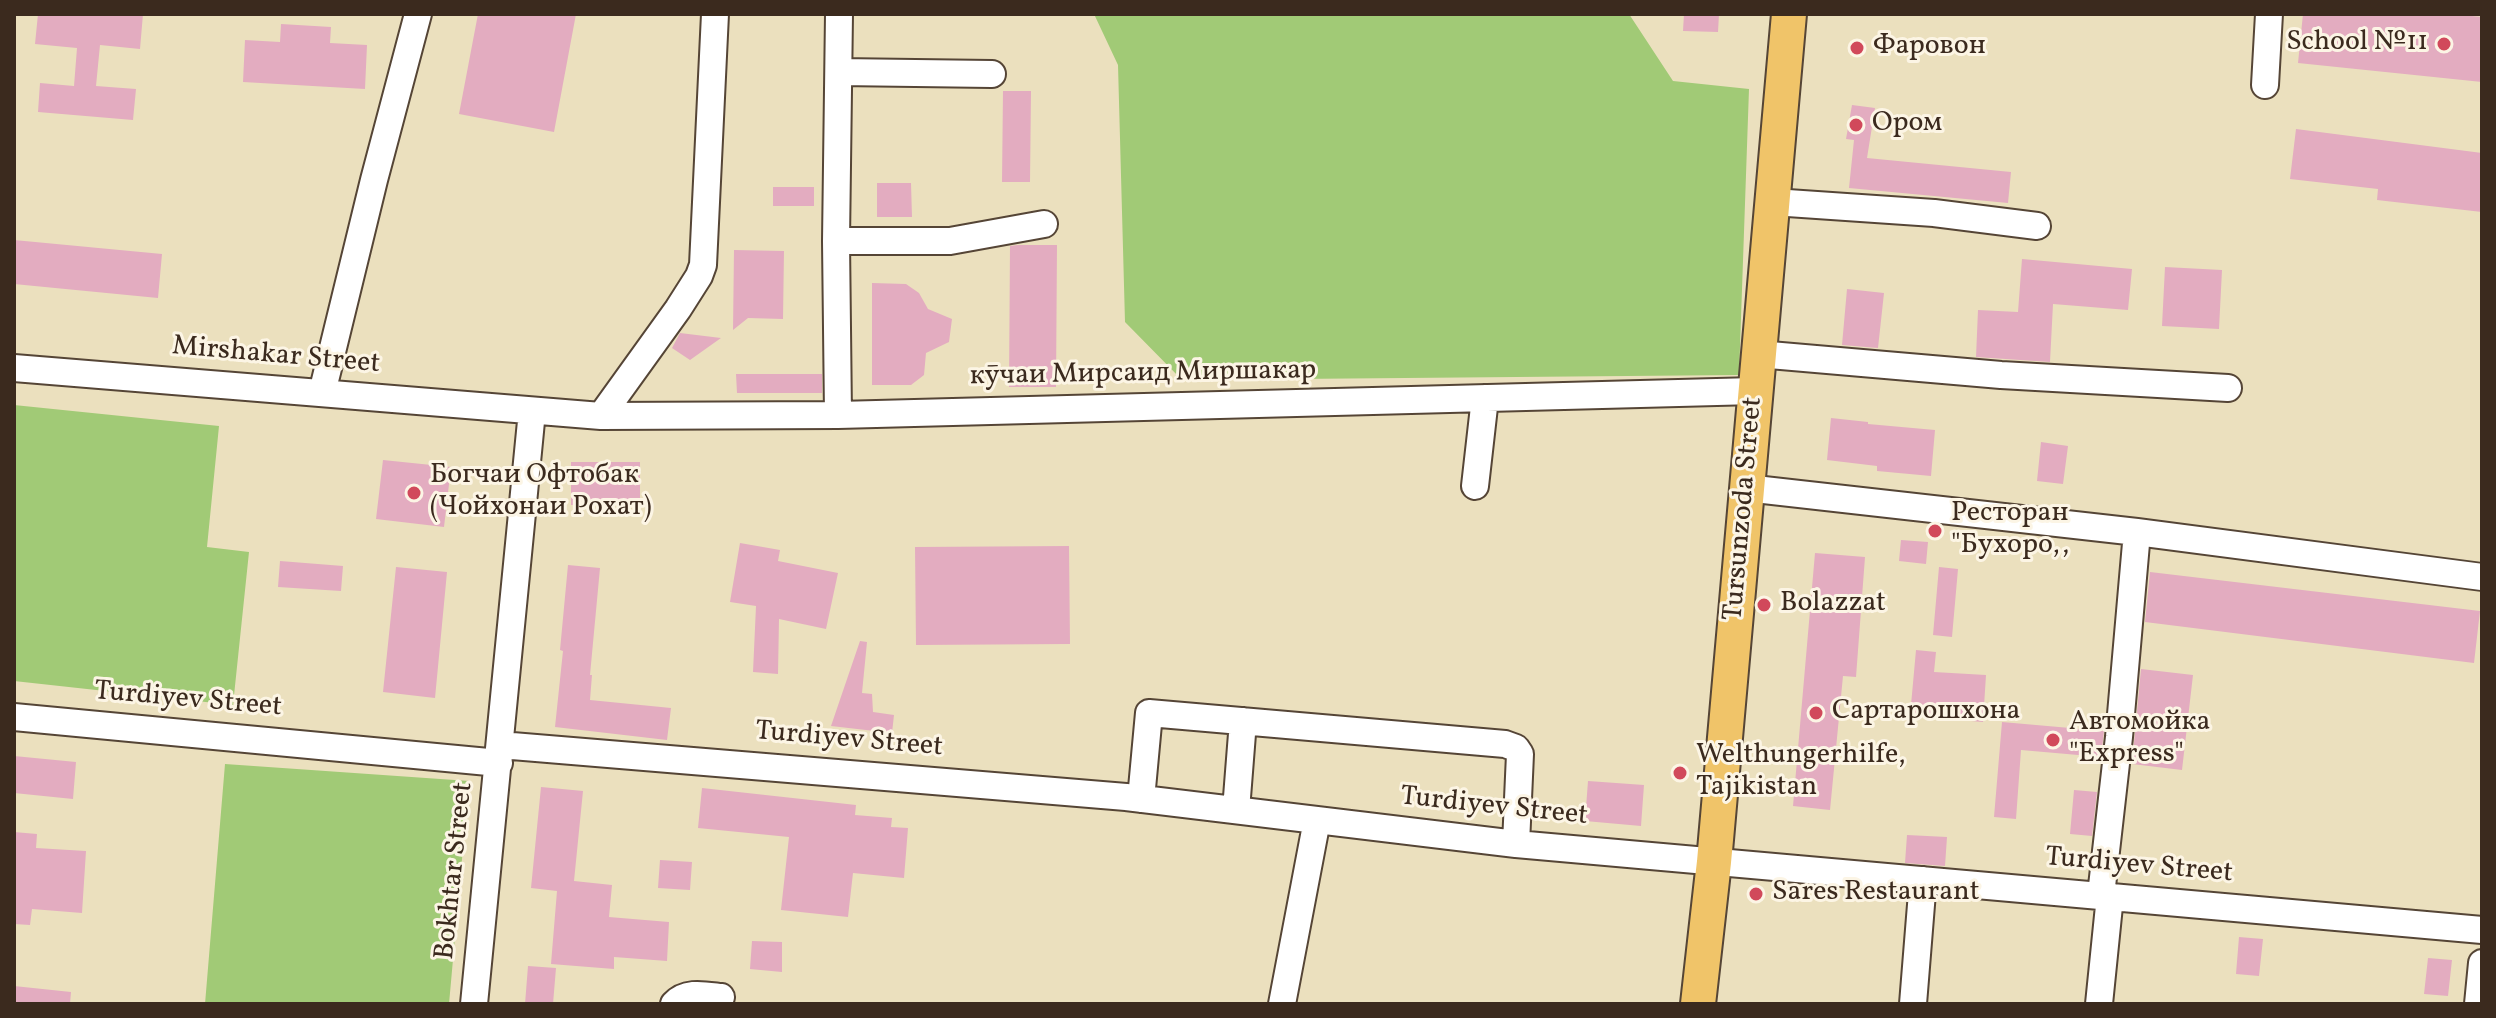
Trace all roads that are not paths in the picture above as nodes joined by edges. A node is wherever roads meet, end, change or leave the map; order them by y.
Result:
1 (418, 14) edge
2 (715, 14) edge
3 (839, 14) edge
4 (1789, 14) edge
5 (2269, 14) edge
6 (839, 72) junction
7 (992, 74) dead end
8 (2265, 85) dead end
9 (1773, 202) junction
10 (1044, 224) dead end
11 (2037, 226) dead end
12 (836, 241) junction
13 (1758, 354) junction
14 (14, 368) edge
15 (2228, 388) dead end
16 (1755, 391) junction
17 (322, 393) junction
18 (1485, 398) junction
19 (532, 411) junction
20 (838, 415) junction
21 (601, 416) junction
22 (1475, 486) dead end
23 (1746, 488) junction
24 (2137, 532) junction
25 (2482, 577) edge
26 (14, 717) edge
27 (1243, 721) junction
28 (499, 754) junction
29 (1141, 799) junction
30 (1236, 810) junction
31 (1317, 820) junction
32 (1516, 844) junction
33 (1714, 862) junction
34 (1923, 880) junction
35 (2106, 896) junction
36 (2482, 930) edge
37 (2482, 963) edge
38 (721, 997) dead end
39 (474, 1004) edge
40 (674, 1004) edge
41 (1282, 1004) edge
42 (1698, 1004) edge
43 (1913, 1004) edge
44 (2099, 1004) edge
45 (2478, 1004) edge

1 - 17 street
2 - 21 street
3 - 6 street
4 - 9 main road, Tursunzoda Street
5 - 8 street
6 - 7 street
6 - 12 street
9 - 11 street
9 - 13 main road, Tursunzoda Street
10 - 12 street
12 - 20 street
13 - 15 street
13 - 16 main road, Tursunzoda Street
14 - 17 street, Mirshakar Street
16 - 18 street, кӯчаи Мирсаид Миршакар
16 - 23 main road, Tursunzoda Street
17 - 19 street, Mirshakar Street
18 - 20 street, кӯчаи Мирсаид Миршакар
18 - 22 street
19 - 21 street, кӯчаи Мирсаид Миршакар
19 - 28 street, Bokhtar Street
20 - 21 street, кӯчаи Мирсаид Миршакар
23 - 24 street
23 - 33 main road, Tursunzoda Street
24 - 25 street
24 - 35 street
26 - 28 street, Turdiyev Street
27 - 29 street
27 - 30 street
27 - 32 street
28 - 29 street, Turdiyev Street
28 - 39 street, Bokhtar Street
29 - 30 street, Turdiyev Street
30 - 31 street, Turdiyev Street
31 - 32 street, Turdiyev Street
31 - 41 street
32 - 33 street, Turdiyev Street
33 - 34 street, Turdiyev Street
33 - 42 main road, Tursunzoda Street
34 - 35 street, Turdiyev Street
34 - 43 street
35 - 36 street, Turdiyev Street
35 - 44 street
37 - 45 street
38 - 40 street

